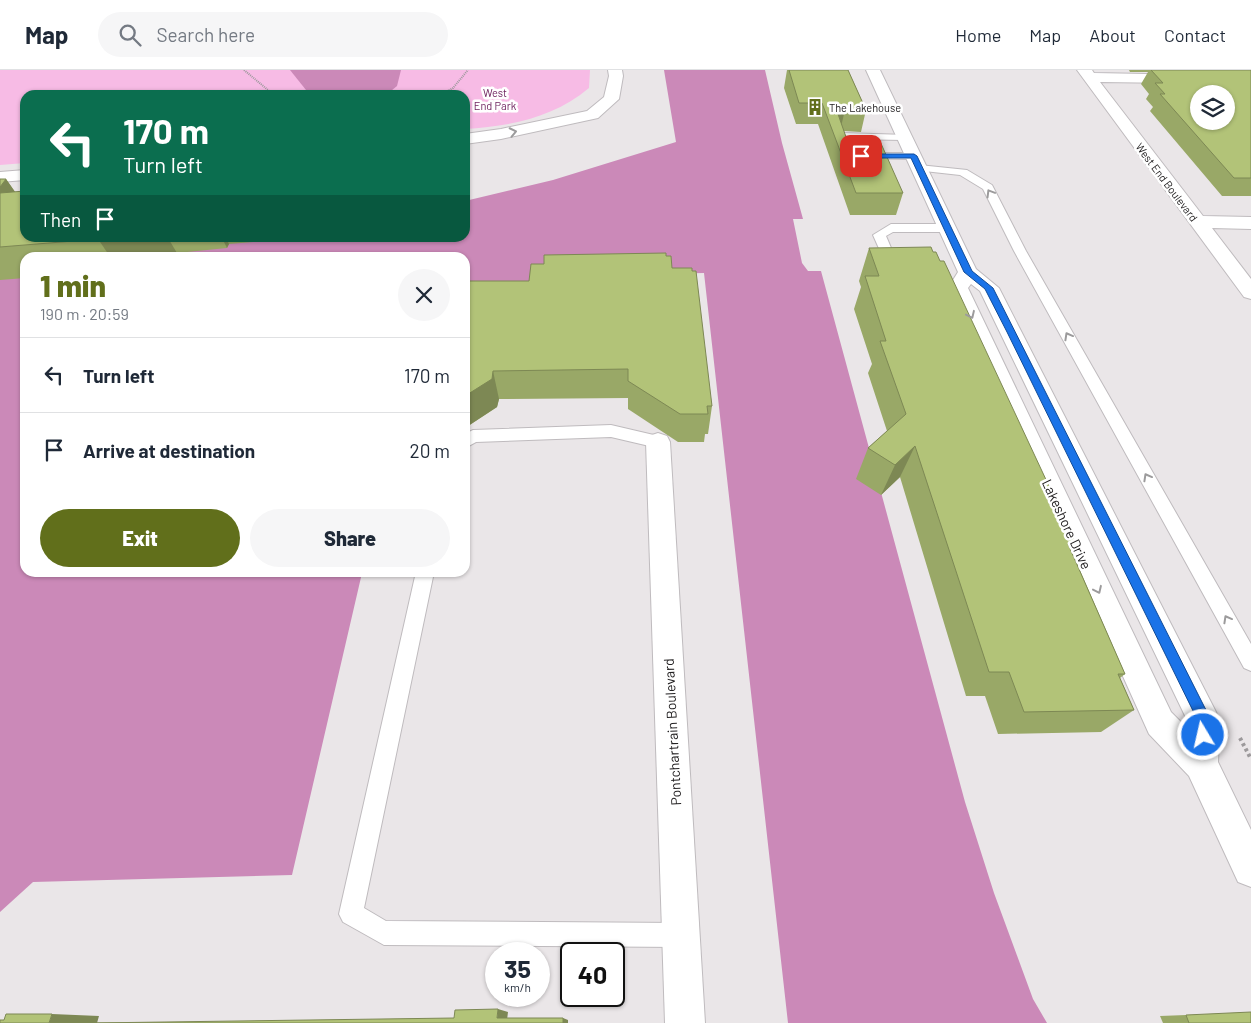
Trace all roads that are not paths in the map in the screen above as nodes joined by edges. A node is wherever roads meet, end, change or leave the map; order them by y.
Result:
1 (615, 70) edge
2 (873, 70) edge
3 (1087, 74) edge
4 (1251, 80) edge
5 (904, 136) junction
6 (470, 138) edge
7 (916, 162) junction
8 (20, 175) edge
9 (0, 177) edge
10 (1198, 222) junction
11 (1251, 223) edge
12 (947, 228) junction
13 (891, 262) edge
14 (968, 272) junction
15 (1251, 293) edge
16 (470, 438) edge
17 (658, 442) joint
18 (1037, 459) junction
19 (1074, 459) junction
20 (423, 577) edge
21 (1251, 662) edge
22 (1201, 764) junction
23 (1251, 869) edge
24 (681, 935) junction
25 (685, 1023) edge

6 -> 1 street
2 - 5 street, Lakeshore Drive
3 - 4 street
3 - 10 street, West End Boulevard
5 - 7 street, Lakeshore Drive
5 - 7 lane
7 - 12 street, Lakeshore Drive
21 -> 7 lane
8 - 9 street
10 - 11 street
10 - 15 street, West End Boulevard
12 - 13 lane
12 - 14 street, Lakeshore Drive
14 -> 18 street, Lakeshore Drive
14 - 19 street, Lakeshore Drive
16 - 17 lane
17 - 24 street, Pontchartrain Boulevard
18 - 19 street
18 -> 22 street, Lakeshore Drive
19 - 22 street, Lakeshore Drive
20 - 24 lane
22 - 23 street, Lakeshore Drive
24 - 25 street, Pontchartrain Boulevard

